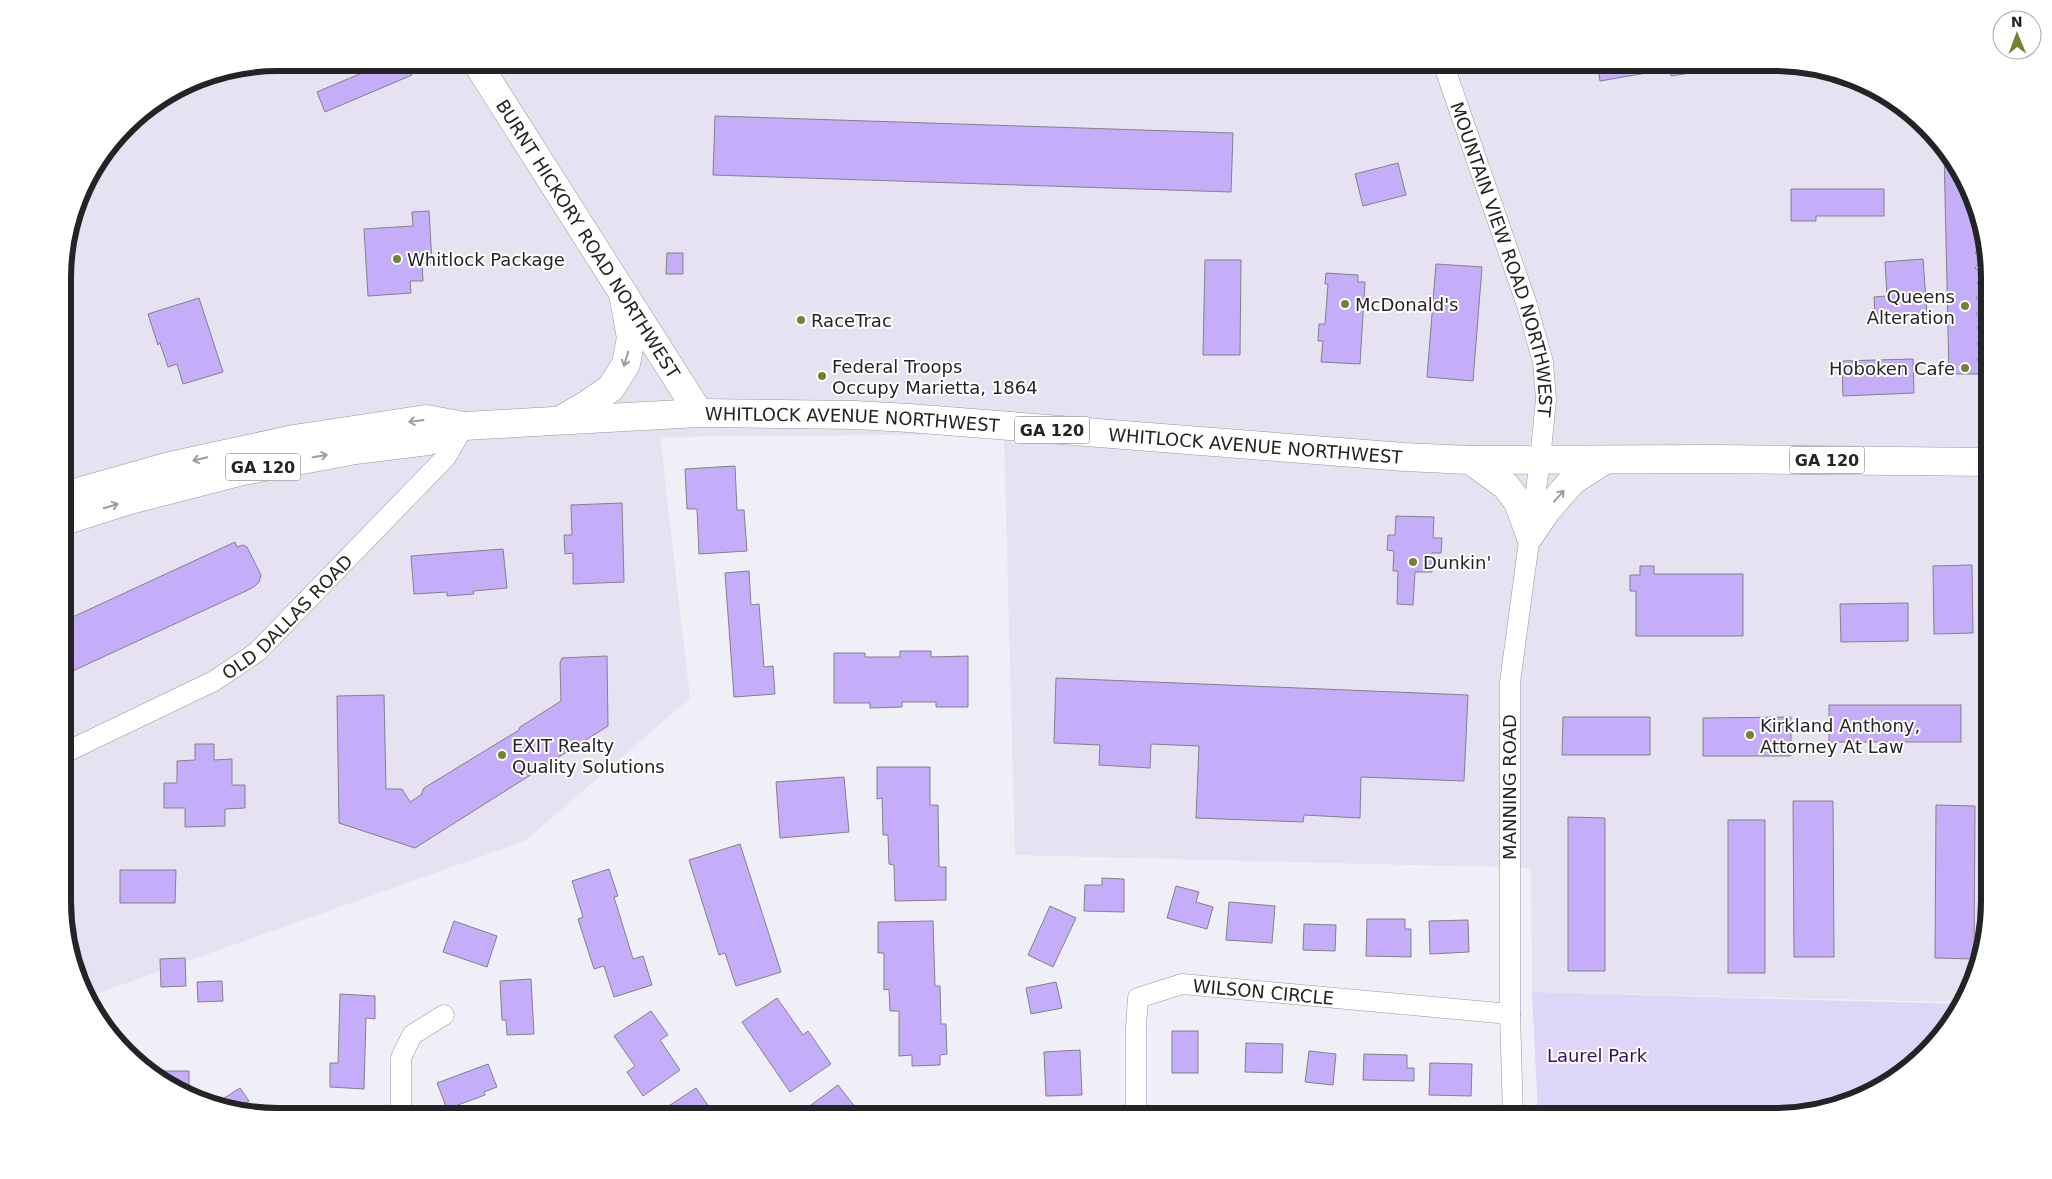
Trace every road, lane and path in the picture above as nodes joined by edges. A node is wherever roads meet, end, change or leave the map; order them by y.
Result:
1 (483, 71) edge
2 (1446, 71) edge
3 (624, 294) junction
4 (699, 413) junction
5 (558, 421) junction
6 (464, 426) junction
7 (1470, 460) junction
8 (1540, 460) junction
9 (1605, 460) junction
10 (1981, 462) edge
11 (71, 494) edge
12 (71, 519) edge
13 (1530, 535) junction
14 (71, 750) edge
15 (1510, 1014) junction
16 (444, 1015) dead end
17 (401, 1108) edge
18 (1136, 1108) edge
19 (1512, 1108) edge

1 - 3 main road, BURNT HICKORY ROAD NORTHWEST
2 - 8 street, MOUNTAIN VIEW ROAD NORTHWEST
3 - 4 main road, BURNT HICKORY ROAD NORTHWEST
3 -> 5 main road
4 - 5 main road, WHITLOCK AVENUE NORTHWEST / GA 120
4 - 7 main road, WHITLOCK AVENUE NORTHWEST / GA 120
5 - 6 main road, WHITLOCK AVENUE NORTHWEST / GA 120
6 -> 11 main road, WHITLOCK AVENUE NORTHWEST / GA 120
12 -> 6 main road, WHITLOCK AVENUE NORTHWEST / GA 120
6 - 14 street, OLD DALLAS ROAD
7 - 8 main road, WHITLOCK AVENUE NORTHWEST / GA 120
7 - 13 main road
8 - 9 main road, WHITLOCK AVENUE NORTHWEST / GA 120
8 - 13 street, MANNING ROAD
9 - 10 main road, WHITLOCK AVENUE NORTHWEST / GA 120
13 -> 9 main road
13 - 15 street, MANNING ROAD
15 - 18 street, WILSON CIRCLE
15 - 19 street, MANNING ROAD
16 - 17 street

